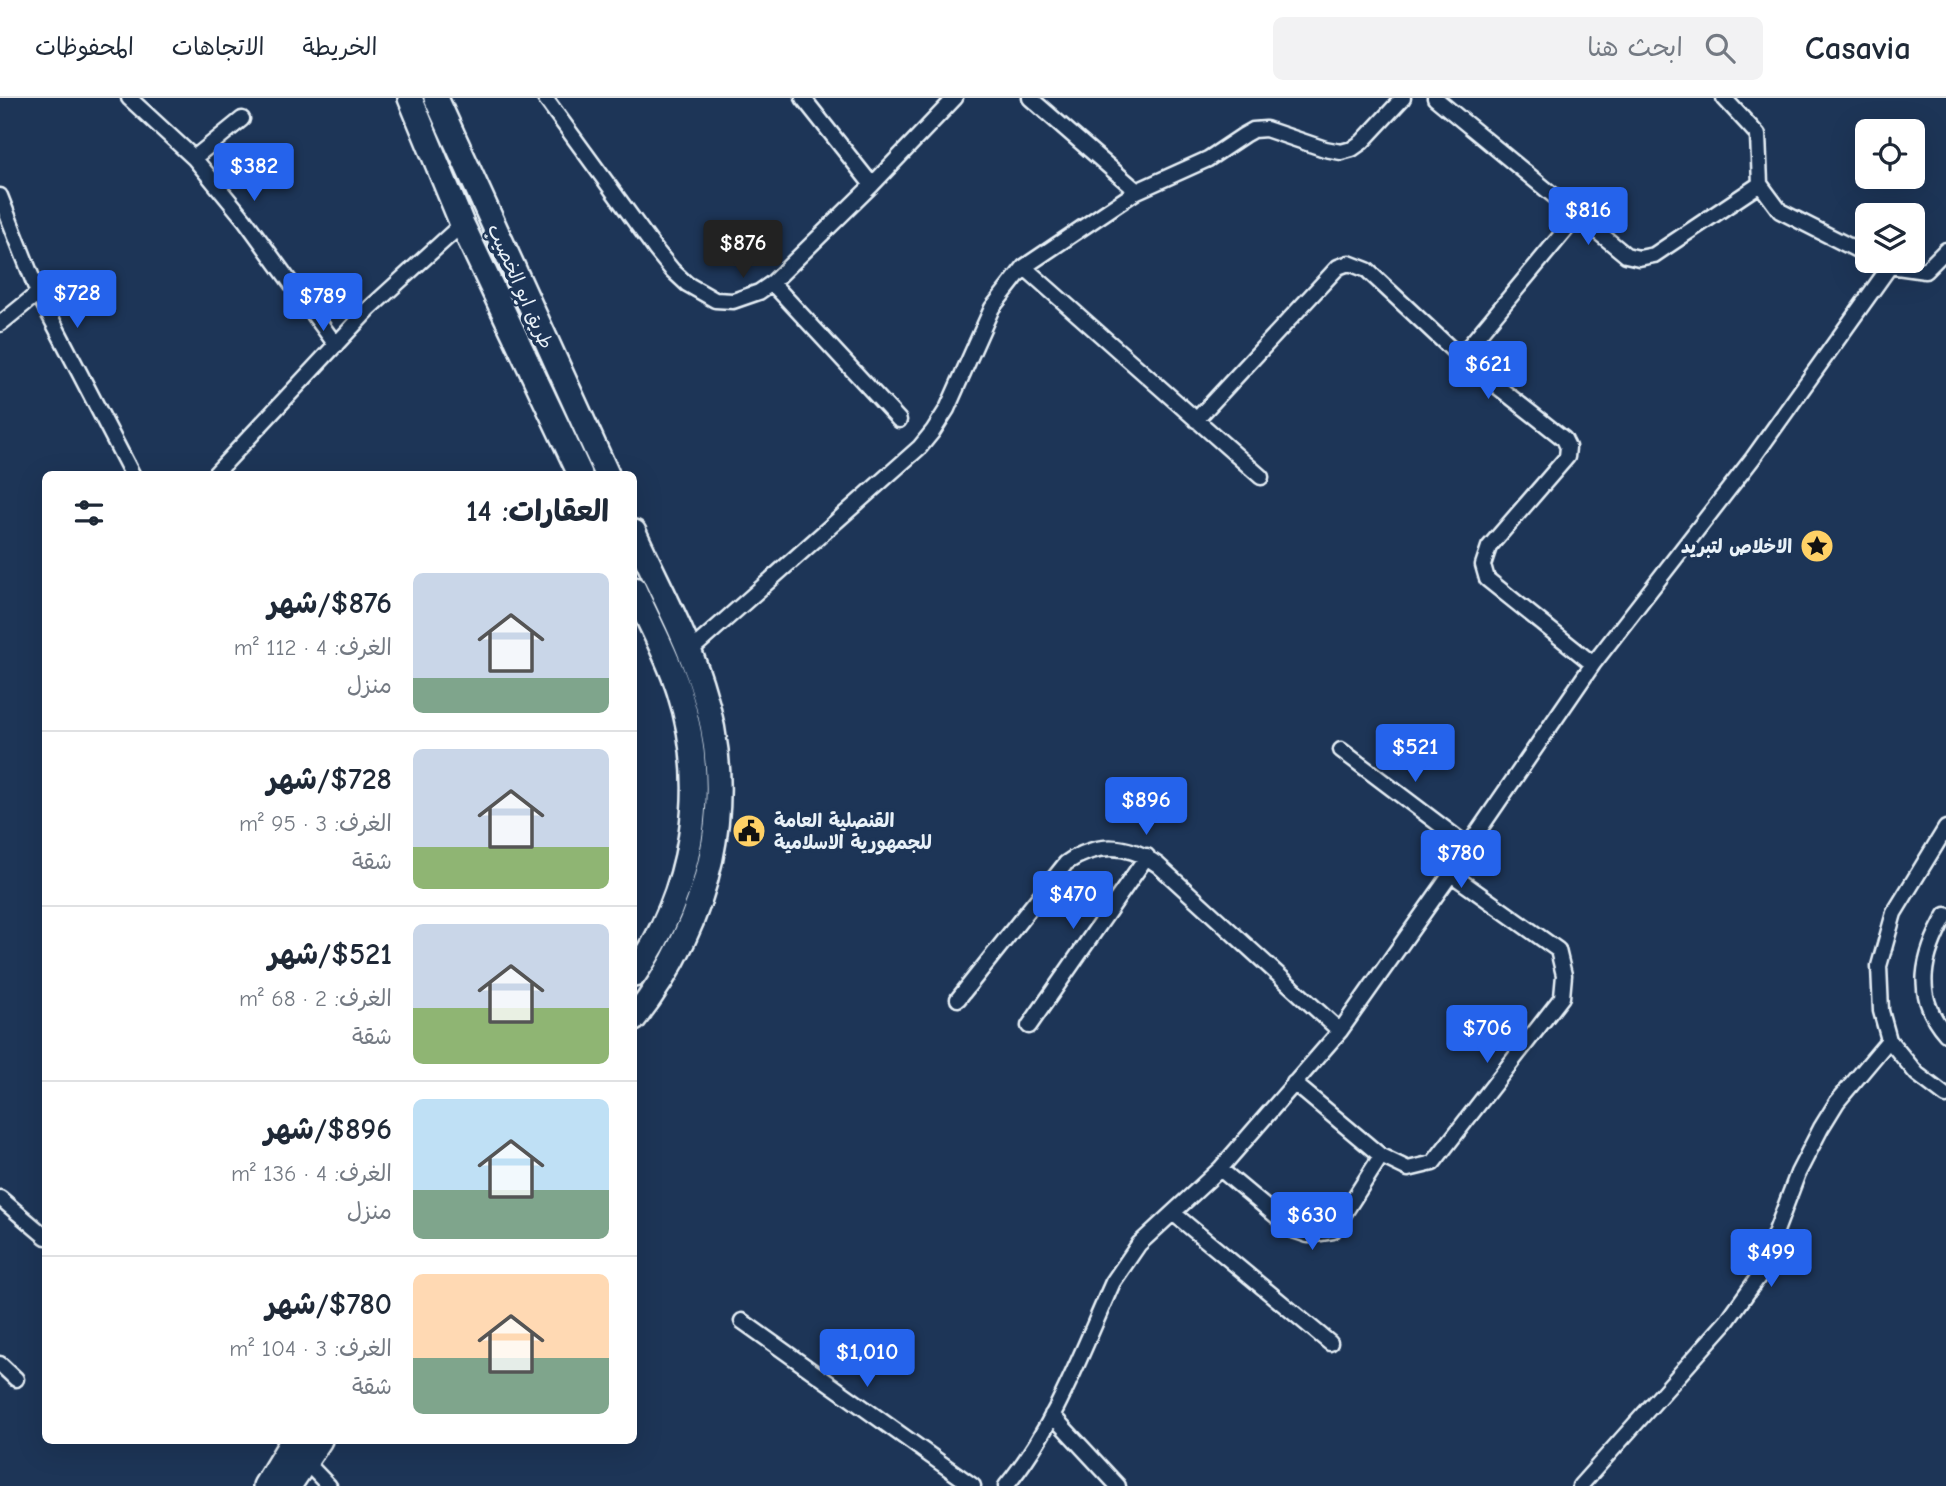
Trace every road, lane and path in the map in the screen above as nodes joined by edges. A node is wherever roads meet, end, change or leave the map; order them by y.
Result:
1 (129, 98) edge
2 (410, 98) edge
3 (436, 98) edge
4 (545, 98) edge
5 (803, 98) edge
6 (955, 98) edge
7 (1030, 98) edge
8 (1403, 98) edge
9 (1435, 98) edge
10 (1724, 98) edge
11 (242, 120) dead end
12 (194, 158) junction
13 (1760, 184) junction
14 (872, 185) junction
15 (1137, 191) junction
16 (0, 196) edge
17 (1578, 215) junction
18 (462, 224) junction
19 (1855, 249) edge
20 (1946, 250) edge
21 (1024, 267) junction
22 (1925, 271) edge
23 (1879, 273) edge
24 (772, 283) junction
25 (38, 293) junction
26 (0, 324) edge
27 (538, 325) junction
28 (515, 337) junction
29 (336, 345) junction
30 (1460, 357) junction
31 (899, 420) dead end
32 (1196, 420) junction
33 (130, 471) edge
34 (218, 471) edge
35 (579, 471) edge
36 (606, 471) edge
37 (1261, 477) dead end
38 (637, 539) edge
39 (637, 596) edge
40 (689, 652) junction
41 (1593, 664) junction
42 (1341, 750) dead end
43 (1946, 828) edge
44 (1468, 846) junction
45 (1147, 856) junction
46 (1451, 874) junction
47 (1946, 915) edge
48 (637, 970) edge
49 (957, 999) dead end
50 (637, 1015) edge
51 (1029, 1026) dead end
52 (1340, 1031) junction
53 (1946, 1034) edge
54 (1889, 1040) junction
55 (1294, 1083) junction
56 (1946, 1096) edge
57 (1381, 1156) junction
58 (1220, 1169) junction
59 (0, 1198) edge
60 (1173, 1213) junction
61 (42, 1234) edge
62 (742, 1321) dead end
63 (1330, 1343) dead end
64 (0, 1364) edge
65 (16, 1379) dead end
66 (1052, 1415) junction
67 (292, 1447) edge
68 (265, 1486) edge
69 (289, 1486) edge
70 (329, 1486) edge
71 (973, 1486) edge
72 (1006, 1486) edge
73 (1118, 1486) edge
74 (1580, 1486) edge

1 - 12 street
2 - 18 main road, طريق ابو الخصيب
3 - 27 main road, طريق ابو الخصيب
4 - 24 street
5 - 14 street
6 - 14 street
7 - 15 street
8 - 15 street
9 - 17 street
10 - 13 street
11 - 12 street
12 - 29 street
13 - 17 street
13 - 19 street
14 - 24 street
15 - 21 street
16 - 25 street
17 - 30 street
18 - 28 main road, طريق ابو الخصيب
18 - 29 street
20 - 22 street
21 - 32 street
21 - 40 street
23 - 41 street
24 - 31 street
25 - 26 street
25 - 33 street
27 - 28 main road
27 - 36 main road, طريق ابو الخصيب
28 - 35 main road, طريق ابو الخصيب
29 - 34 street
30 - 32 street
30 - 41 street
32 - 37 street
38 - 40 main road
39 - 48 main road
40 - 50 main road
41 - 44 street
42 - 44 street
43 - 54 street
44 - 46 street
45 - 49 street
45 - 51 street
45 - 52 street
46 - 52 street
46 - 57 street
47 - 53 street
52 - 55 street
54 - 56 street
54 - 74 street
55 - 57 street
55 - 58 street
57 - 58 street
58 - 60 street
59 - 61 street
60 - 63 street
60 - 66 street
62 - 71 street
64 - 65 street
66 - 72 street
66 - 73 street
67 - 68 main road
67 - 69 main road
67 - 70 street

